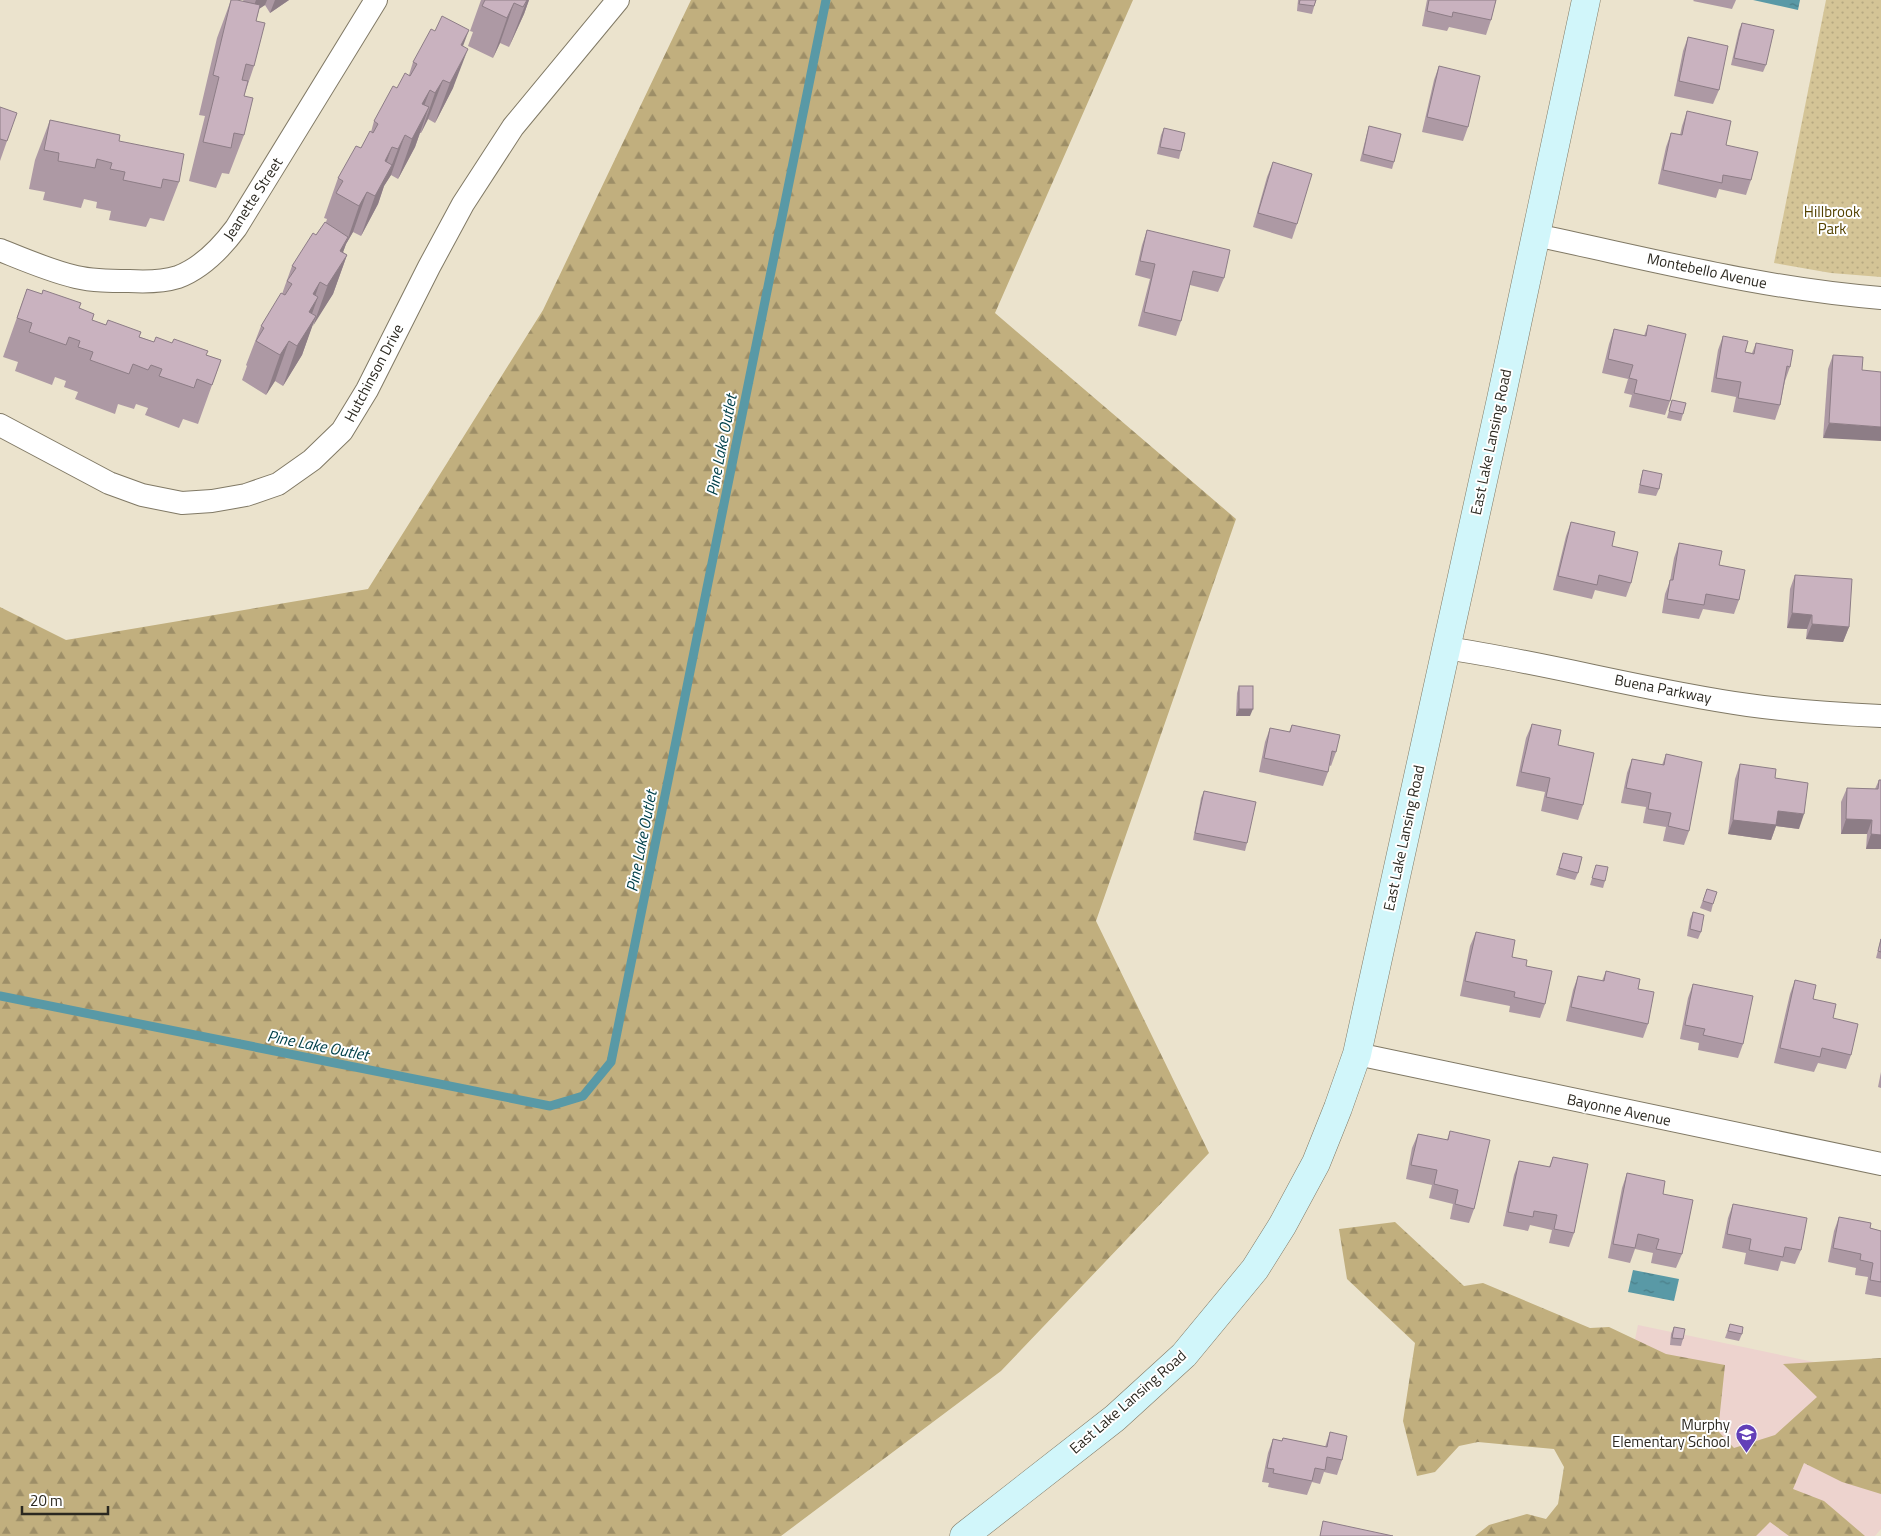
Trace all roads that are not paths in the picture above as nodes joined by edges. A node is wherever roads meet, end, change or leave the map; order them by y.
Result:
1 (376, 0) edge
2 (618, 0) edge
3 (1586, 0) edge
4 (1535, 235) junction
5 (0, 250) edge
6 (1881, 298) edge
7 (0, 425) edge
8 (1446, 648) junction
9 (1881, 716) edge
10 (1357, 1054) junction
11 (1881, 1164) edge
12 (964, 1536) edge

1 - 5 street, Jeanette Street
2 - 7 street, Hutchinson Drive
3 - 4 street, East Lake Lansing Road
4 - 6 street, Montebello Avenue
4 - 8 street, East Lake Lansing Road
8 - 9 street, Buena Parkway
8 - 10 street, East Lake Lansing Road
10 - 11 street, Bayonne Avenue
10 - 12 street, East Lake Lansing Road

